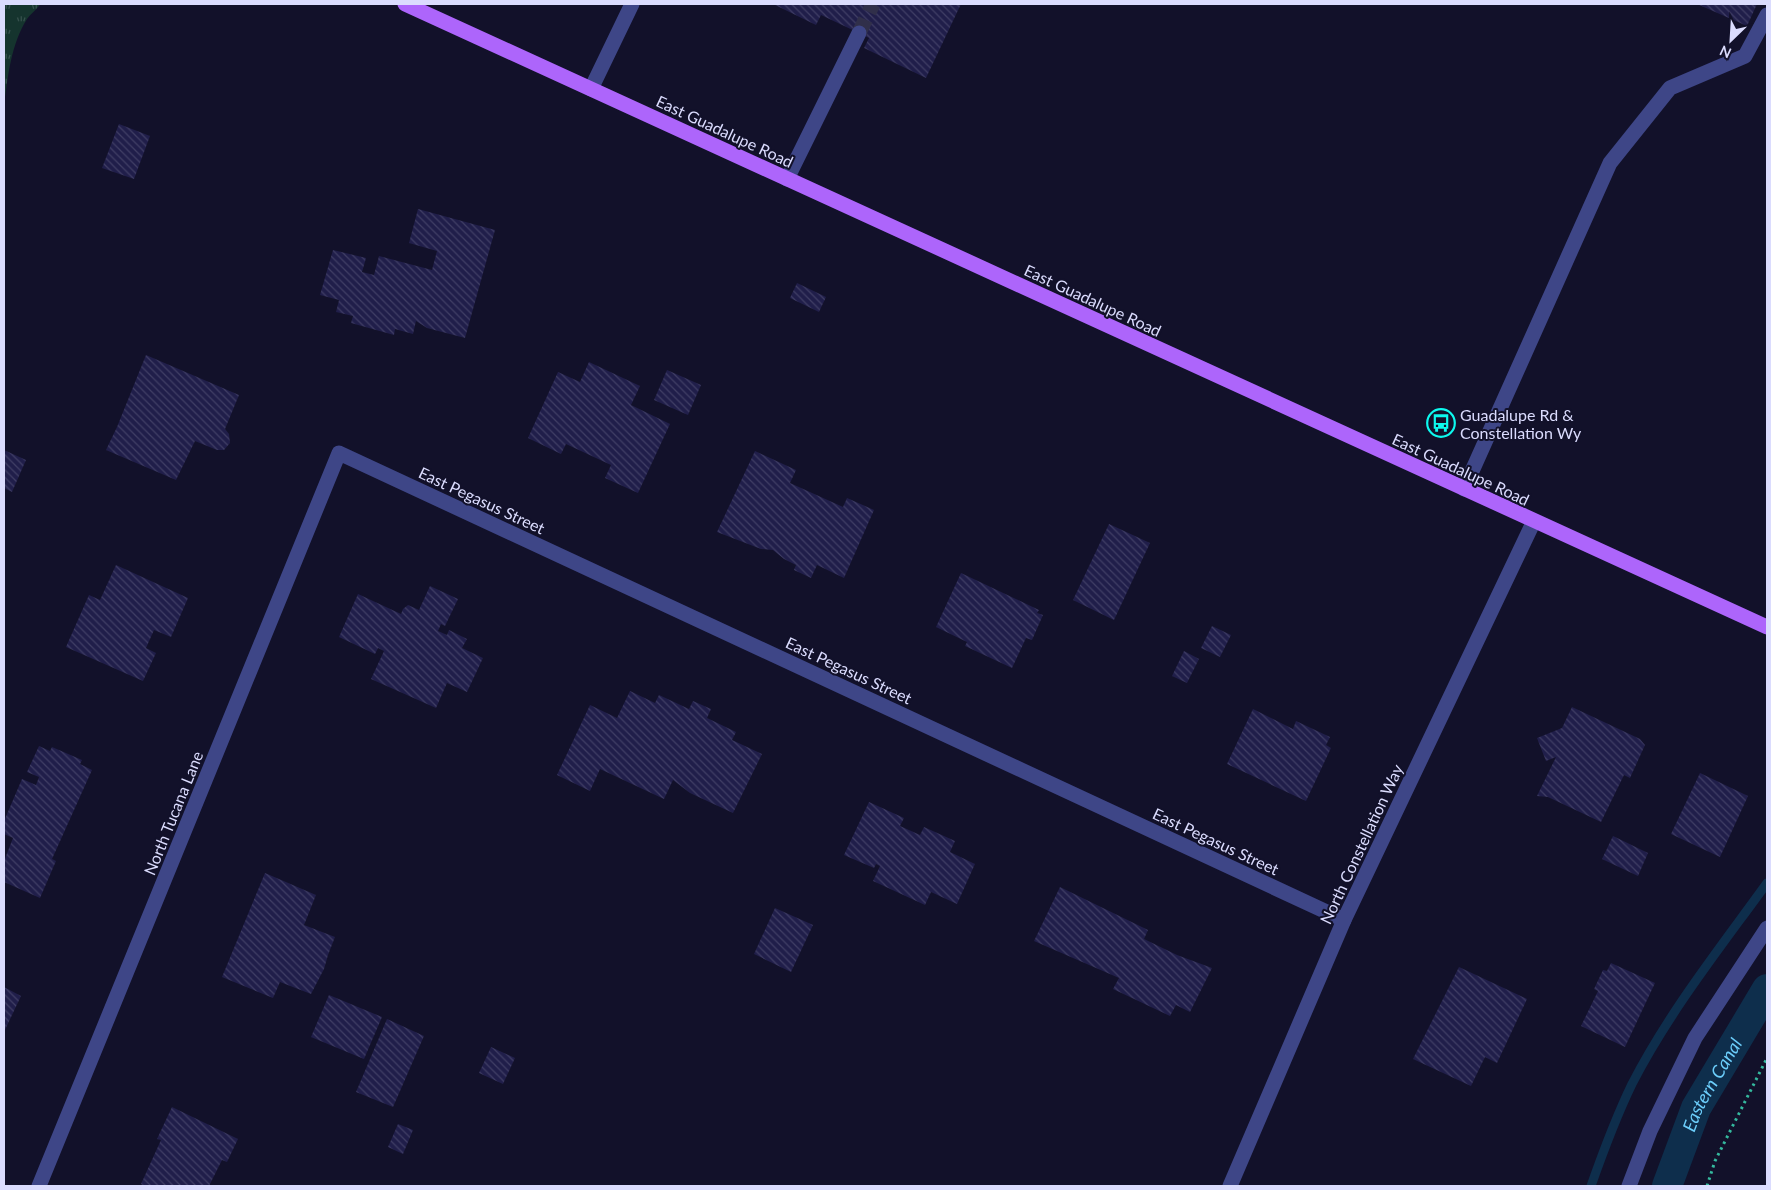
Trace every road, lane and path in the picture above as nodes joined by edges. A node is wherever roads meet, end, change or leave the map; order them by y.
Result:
1 (405, 4) edge
2 (632, 4) edge
3 (1767, 15) edge
4 (858, 33) tunnel mouth
5 (591, 89) junction
6 (787, 179) junction
7 (339, 453) joint
8 (1464, 489) junction
9 (1534, 521) junction
10 (1767, 627) edge
11 (1344, 920) junction
12 (1767, 928) edge
13 (1767, 1058) edge
14 (39, 1186) edge
15 (1230, 1186) edge
16 (1629, 1186) edge
17 (1707, 1186) edge

1 - 5 main road, East Guadalupe Road
2 - 5 street
3 - 8 street
4 - 6 street
5 - 6 main road, East Guadalupe Road
6 - 8 main road, East Guadalupe Road
7 - 11 street, East Pegasus Street
7 - 14 street, North Tucana Lane
8 - 9 main road, East Guadalupe Road
9 - 10 main road, East Guadalupe Road
9 - 11 street, North Constellation Way
11 - 15 street, North Constellation Way
12 - 16 street
13 - 17 path

